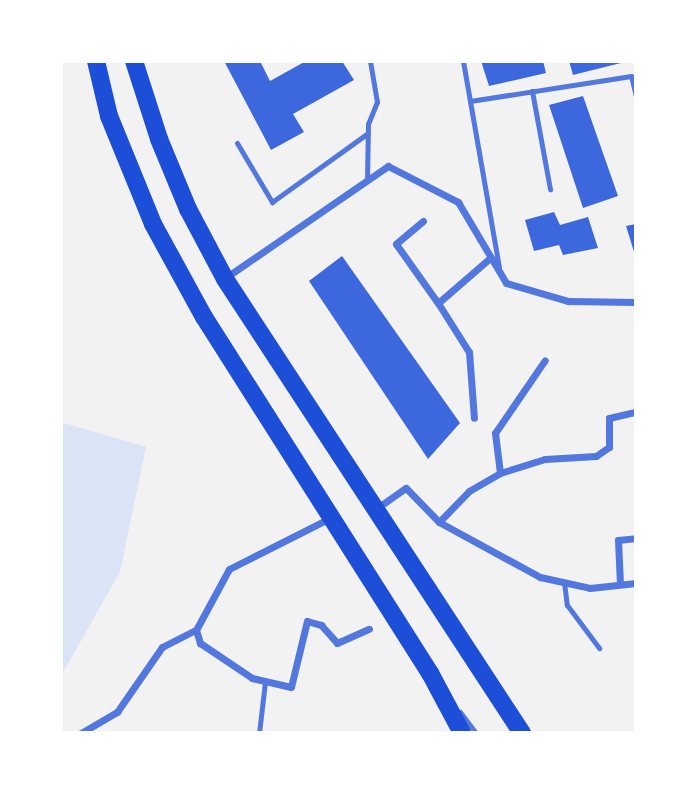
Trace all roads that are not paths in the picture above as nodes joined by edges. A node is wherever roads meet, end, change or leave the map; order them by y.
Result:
1 (96, 61) edge
2 (134, 61) edge
3 (370, 61) edge
4 (463, 61) edge
5 (532, 91) junction
6 (636, 96) edge
7 (470, 101) junction
8 (368, 133) junction
9 (237, 143) dead end
10 (368, 180) junction
11 (550, 189) dead end
12 (423, 221) dead end
13 (490, 258) junction
14 (500, 274) junction
15 (225, 279) junction
16 (636, 302) edge
17 (438, 303) junction
18 (545, 360) dead end
19 (636, 412) edge
20 (474, 418) dead end
21 (500, 473) junction
22 (374, 510) junction
23 (330, 518) junction
24 (439, 522) junction
25 (636, 538) edge
26 (565, 582) junction
27 (636, 583) edge
28 (620, 584) junction
29 (369, 629) dead end
30 (196, 630) junction
31 (599, 648) dead end
32 (430, 673) junction
33 (265, 682) junction
34 (508, 713) junction
35 (81, 733) edge
36 (259, 733) edge
37 (462, 733) edge
38 (476, 733) edge
39 (513, 733) edge
40 (522, 733) edge

1 - 23 main road
2 - 15 main road
3 - 8 lane
4 - 7 lane
5 - 6 lane
5 - 7 lane
5 - 11 lane
7 - 14 lane
8 - 9 lane
8 - 10 lane
10 - 13 street
10 - 15 street
12 - 17 street
13 - 14 street
13 - 17 street
14 - 16 street
15 - 22 main road
17 - 20 street
18 - 21 street
19 - 21 street
21 - 24 street
22 - 24 street
22 - 34 main road
23 - 30 street
23 - 32 main road
24 - 26 street
25 - 28 street
26 - 28 street
26 - 31 lane
27 - 28 street
29 - 33 street
30 - 33 street
30 - 35 street
32 - 37 main road
32 - 38 lane
33 - 36 lane
34 - 39 lane
34 - 40 main road

